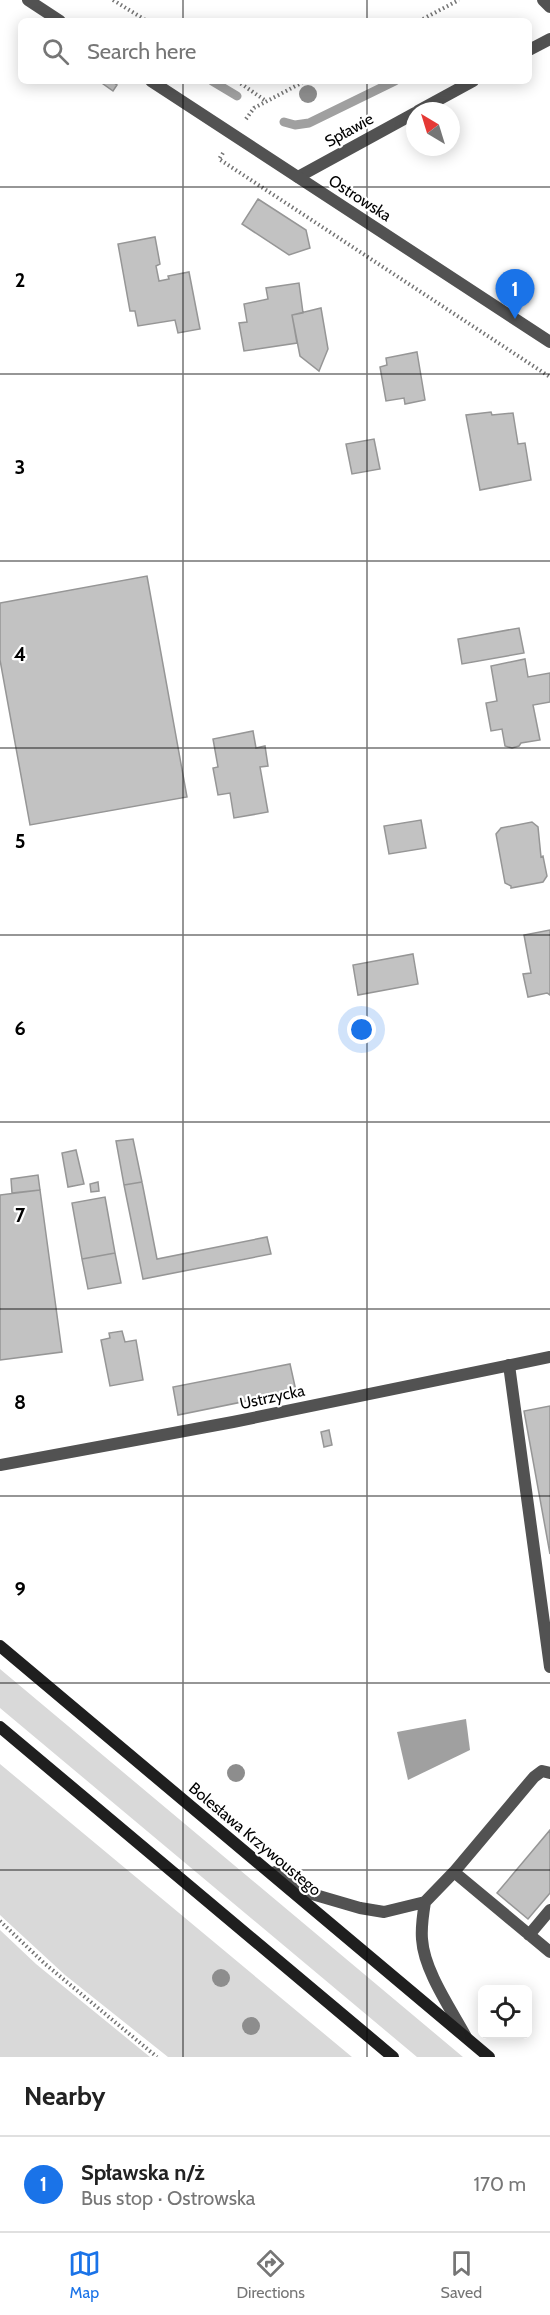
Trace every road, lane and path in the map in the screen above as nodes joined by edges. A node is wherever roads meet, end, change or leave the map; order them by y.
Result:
1 (28, 0) edge
2 (113, 0) edge
3 (459, 0) edge
4 (543, 0) edge
5 (550, 7) edge
6 (55, 18) edge
7 (142, 18) edge
8 (425, 18) edge
9 (550, 39) edge
10 (532, 48) edge
11 (156, 84) edge
12 (241, 84) edge
13 (299, 84) edge
14 (468, 84) edge
15 (266, 101) junction
16 (435, 102) edge
17 (406, 118) edge
18 (234, 136) junction
19 (219, 159) dead end
20 (298, 177) junction
21 (550, 342) edge
22 (550, 378) edge
23 (550, 1357) edge
24 (509, 1365) junction
25 (0, 1465) edge
26 (0, 1646) edge
27 (550, 1667) edge
28 (0, 1727) edge
29 (550, 1773) edge
30 (256, 1861) junction
31 (454, 1872) junction
32 (425, 1902) junction
33 (550, 1910) edge
34 (0, 1922) edge
35 (529, 1935) junction
36 (550, 1952) edge
37 (467, 2038) junction
38 (158, 2057) edge
39 (393, 2057) edge
40 (489, 2057) edge

1 - 6 street
2 - 7 path
3 - 8 path
4 - 5 street
9 - 10 street
11 - 18 street, Ostrowska
12 - 15 path
13 - 15 path
14 - 16 street, Spławie
15 - 18 path
17 - 20 street, Spławie
18 - 20 street, Ostrowska
19 - 22 path
20 - 21 street, Ostrowska
23 - 24 street, Ustrzycka
24 - 25 street, Ustrzycka
24 - 27 street
26 - 30 main road, Bolesława Krzywoustego
28 - 39 main road
29 - 31 street
30 - 32 street
30 - 37 main road, Bolesława Krzywoustego
31 - 32 street
31 - 35 street
32 - 37 street
33 - 35 street
34 - 38 path
35 - 36 street
37 - 40 main road, Bolesława Krzywoustego

